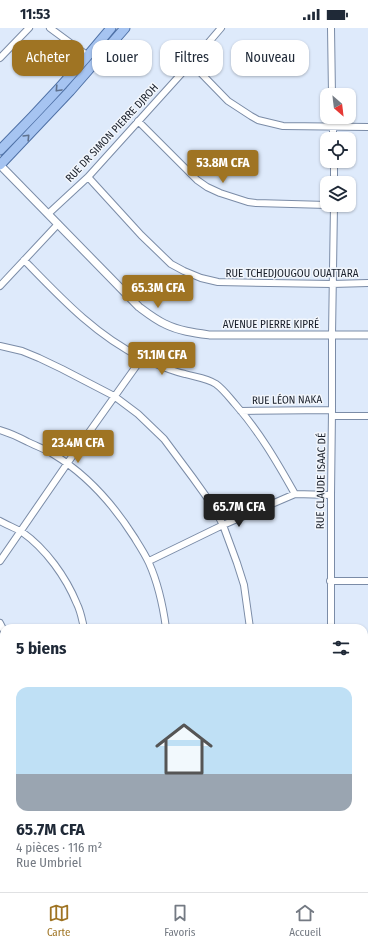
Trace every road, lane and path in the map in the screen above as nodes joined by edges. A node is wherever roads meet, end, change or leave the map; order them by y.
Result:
1 (28, 28) edge
2 (50, 28) edge
3 (111, 28) edge
4 (125, 28) edge
5 (221, 28) edge
6 (331, 28) edge
7 (211, 40) edge
8 (88, 56) junction
9 (0, 58) edge
10 (179, 76) edge
11 (204, 76) edge
12 (332, 88) edge
13 (138, 121) junction
14 (333, 127) junction
15 (368, 127) edge
16 (333, 132) edge
17 (0, 150) edge
18 (0, 165) edge
19 (88, 177) junction
20 (320, 205) edge
21 (334, 212) edge
22 (48, 214) junction
23 (58, 224) junction
24 (24, 260) junction
25 (368, 283) edge
26 (332, 284) junction
27 (0, 286) edge
28 (332, 335) junction
29 (368, 335) edge
30 (0, 346) edge
31 (142, 358) junction
32 (114, 396) junction
33 (241, 411) junction
34 (332, 413) junction
35 (368, 416) edge
36 (0, 430) edge
37 (67, 464) junction
38 (295, 494) junction
39 (331, 495) junction
40 (0, 521) edge
41 (223, 525) junction
42 (20, 531) junction
43 (149, 561) junction
44 (0, 562) edge
45 (330, 581) junction
46 (368, 581) edge
47 (83, 624) edge
48 (165, 624) edge
49 (249, 624) edge
50 (330, 624) edge

1 - 9 street
2 - 8 street
3 - 8 main road
18 -> 4 main road
5 - 7 street, RUE DR SIMON PIERRE DJROH
6 - 12 street
8 -> 17 main road
10 - 13 street, RUE DR SIMON PIERRE DJROH
11 - 14 street
13 - 19 street, RUE DR SIMON PIERRE DJROH
13 - 20 street
14 - 15 street
14 - 16 street
18 - 22 street, AVENUE PIERRE KIPRÉ
19 - 22 street, RUE DR SIMON PIERRE DJROH
19 - 26 street, RUE TCHEDJOUGOU OUATTARA
21 - 26 street, RUE CLAUDE ISAAC DÉ
22 - 23 street, AVENUE PIERRE KIPRÉ
23 - 24 street
23 - 28 street, AVENUE PIERRE KIPRÉ
24 - 27 street
24 - 31 street
25 - 26 street, RUE TCHEDJOUGOU OUATTARA
26 - 28 street, RUE CLAUDE ISAAC DÉ
28 - 29 street, AVENUE PIERRE KIPRÉ
28 - 34 street, RUE CLAUDE ISAAC DÉ
30 - 32 street
31 - 32 street
31 - 33 street
32 - 37 street
32 - 41 street
33 - 34 street, RUE LÉON NAKA
33 - 38 street
34 - 35 street, RUE LÉON NAKA
34 - 39 street, RUE CLAUDE ISAAC DÉ
36 - 37 street
37 - 42 street
37 - 43 street
38 - 39 street
38 - 41 street
39 - 45 street, RUE CLAUDE ISAAC DÉ
40 - 42 street
41 - 43 street
41 - 49 street
42 - 44 street
42 - 47 street
43 - 48 street
45 - 46 street
45 - 50 street, RUE CLAUDE ISAAC DÉ

